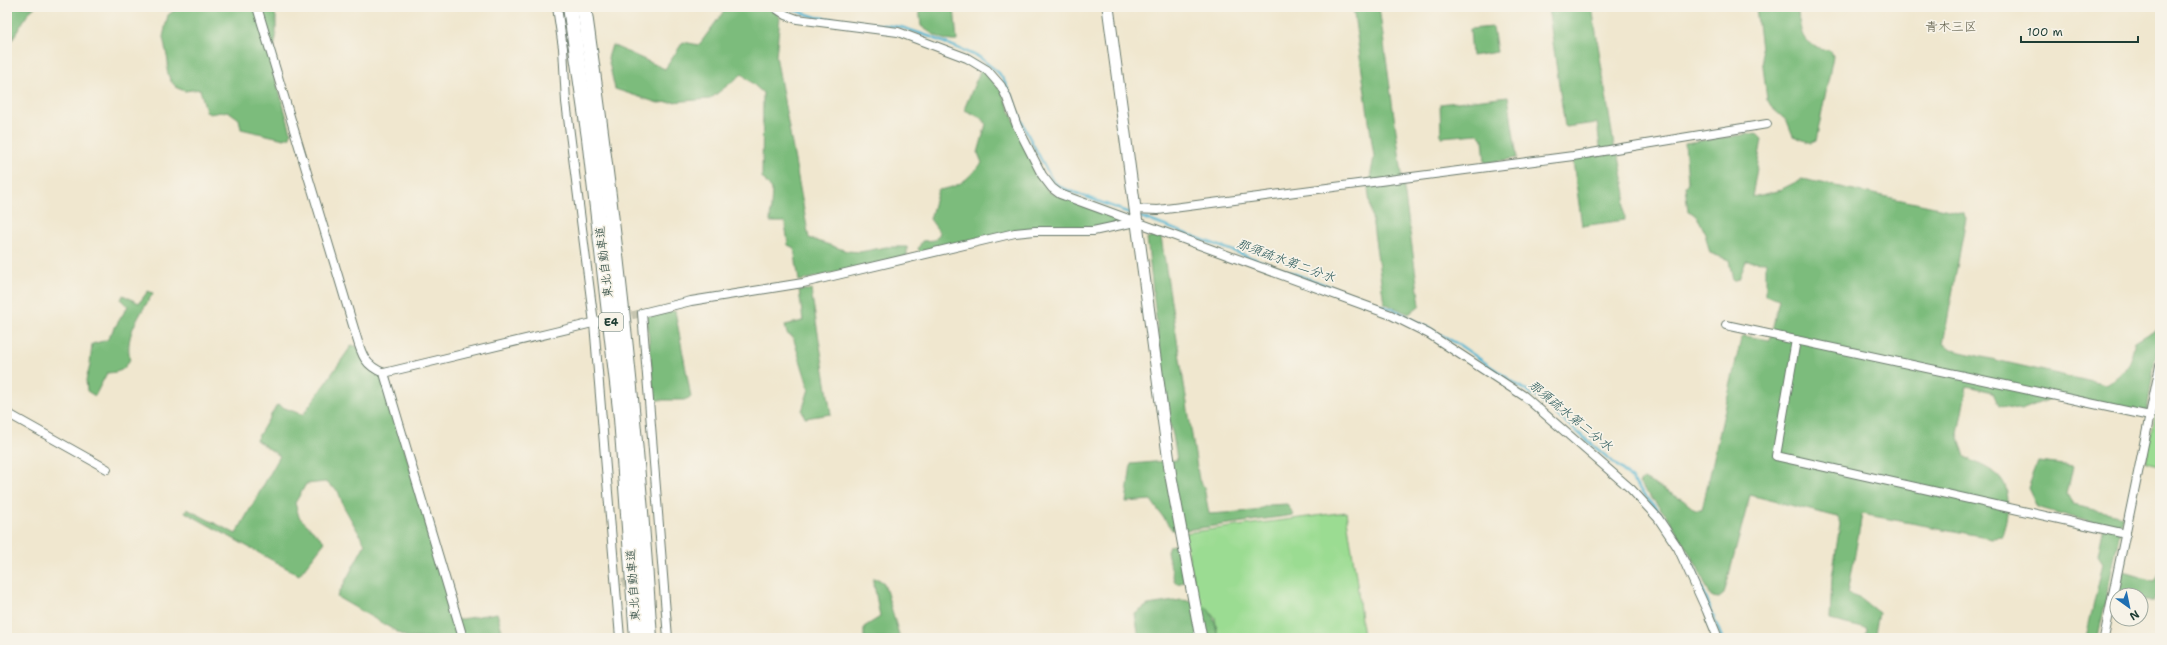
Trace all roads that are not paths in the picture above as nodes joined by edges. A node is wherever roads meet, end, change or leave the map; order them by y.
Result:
1 (257, 7) edge
2 (556, 7) edge
3 (570, 7) edge
4 (584, 7) edge
5 (774, 7) edge
6 (1108, 7) edge
7 (1767, 124) dead end
8 (1134, 209) junction
9 (1135, 222) junction
10 (597, 322) junction
11 (1726, 325) dead end
12 (1796, 340) junction
13 (2160, 366) edge
14 (384, 373) junction
15 (7, 413) edge
16 (2150, 416) junction
17 (107, 469) dead end
18 (2126, 534) junction
19 (463, 638) edge
20 (620, 638) edge
21 (637, 638) edge
22 (650, 638) edge
23 (668, 638) edge
24 (1201, 638) edge
25 (1718, 638) edge
26 (2104, 638) edge

1 - 14 street
2 - 10 street
3 - 21 highway, 東北自動車道 / E4
4 - 22 highway, 東北自動車道 / E4
5 - 9 street
6 - 8 street
7 - 8 street
8 - 9 street
9 - 23 street
9 - 24 street
9 - 25 street
10 - 14 street
10 - 20 street
11 - 12 street
12 - 16 street
12 - 18 street
13 - 16 street
14 - 19 street
15 - 17 street
16 - 18 street
18 - 26 street

